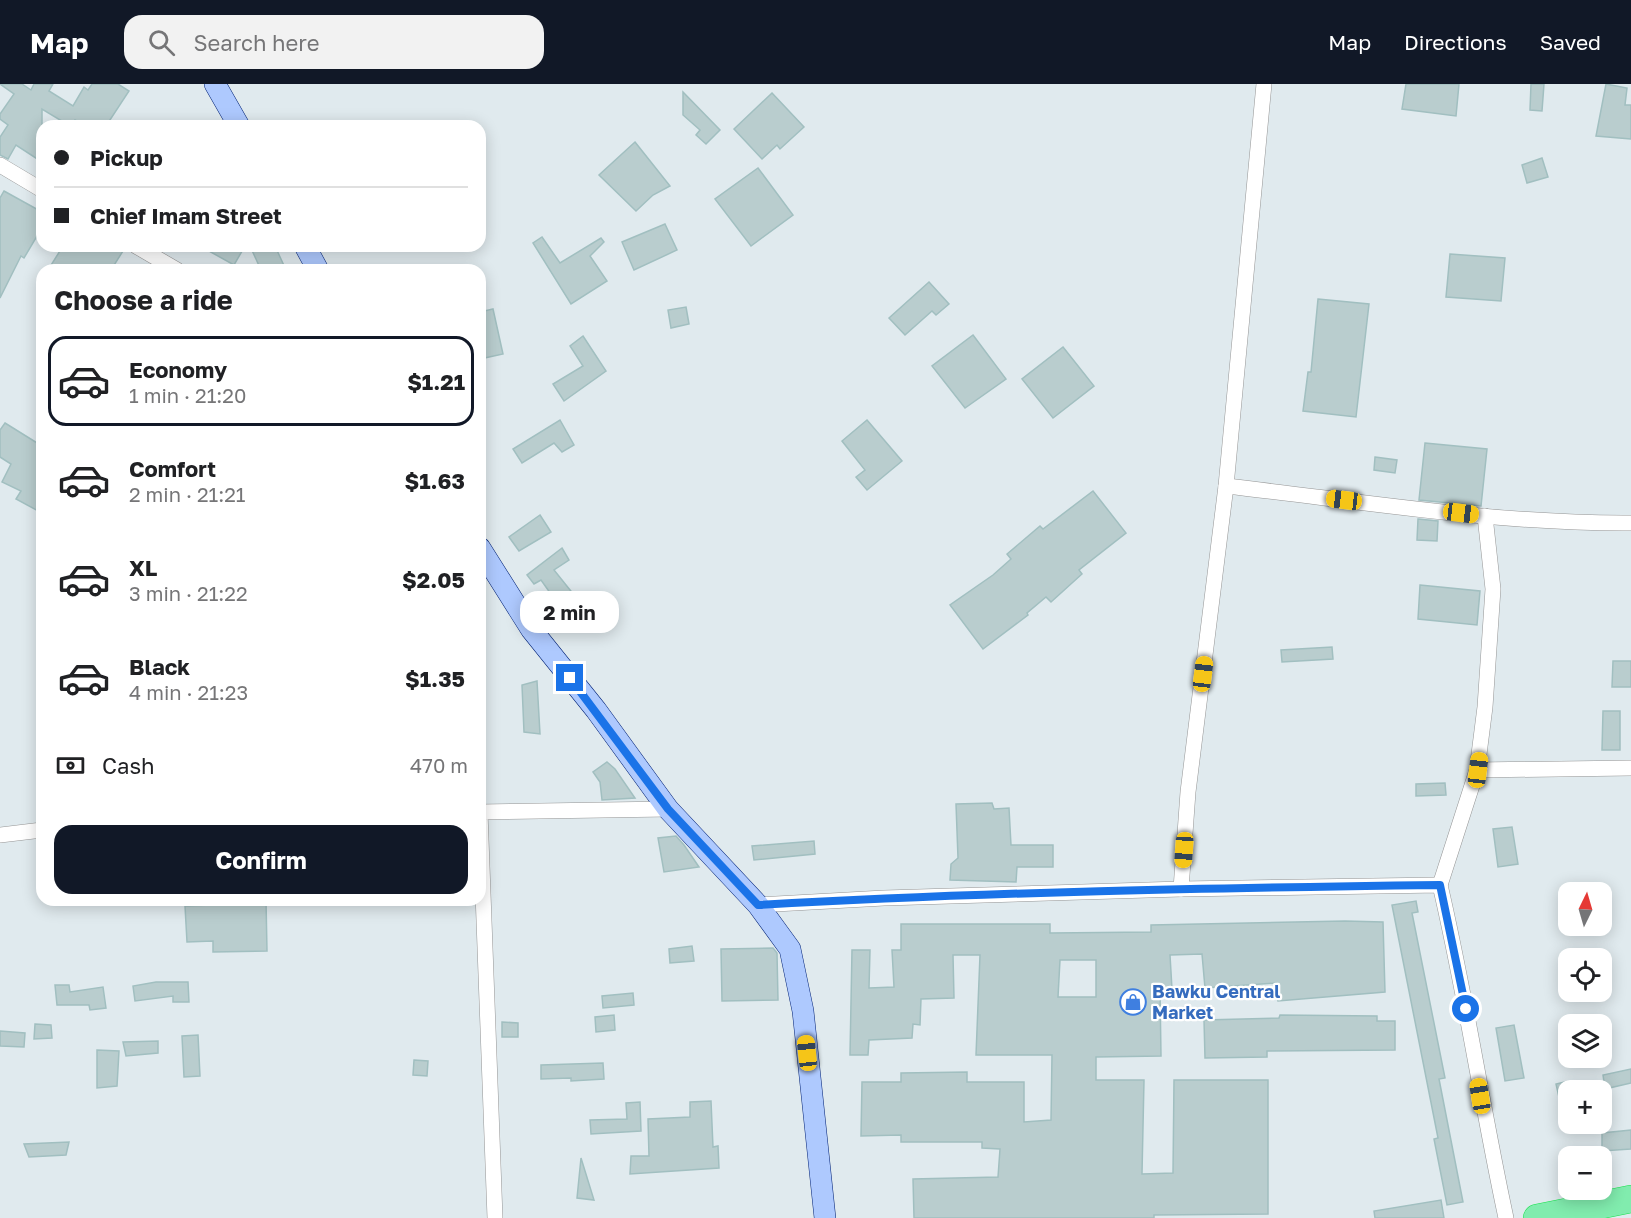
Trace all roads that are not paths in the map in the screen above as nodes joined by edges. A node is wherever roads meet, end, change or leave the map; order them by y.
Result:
1 (215, 84) edge
2 (1264, 84) edge
3 (236, 120) edge
4 (0, 165) edge
5 (36, 186) edge
6 (146, 252) edge
7 (167, 264) edge
8 (1226, 486) junction
9 (1485, 516) junction
10 (1631, 523) edge
11 (486, 558) edge
12 (1631, 768) edge
13 (1478, 770) junction
14 (668, 809) junction
15 (486, 812) edge
16 (36, 831) edge
17 (0, 835) edge
18 (1440, 885) junction
19 (1181, 889) junction
20 (758, 905) junction
21 (483, 906) edge
22 (1631, 1199) edge
23 (495, 1218) edge
24 (825, 1218) edge
25 (1506, 1218) edge
26 (1540, 1218) edge

1 - 3 street
2 - 8 street
4 - 5 street
6 - 7 street
8 - 9 street
8 - 19 street
9 - 10 street
9 - 13 street
11 - 14 street
12 - 13 street
13 - 18 street
14 - 15 street
14 - 20 street
16 - 17 street
18 - 19 street
18 - 25 street
19 - 20 street
20 - 24 street
21 - 23 street
22 - 26 highway

